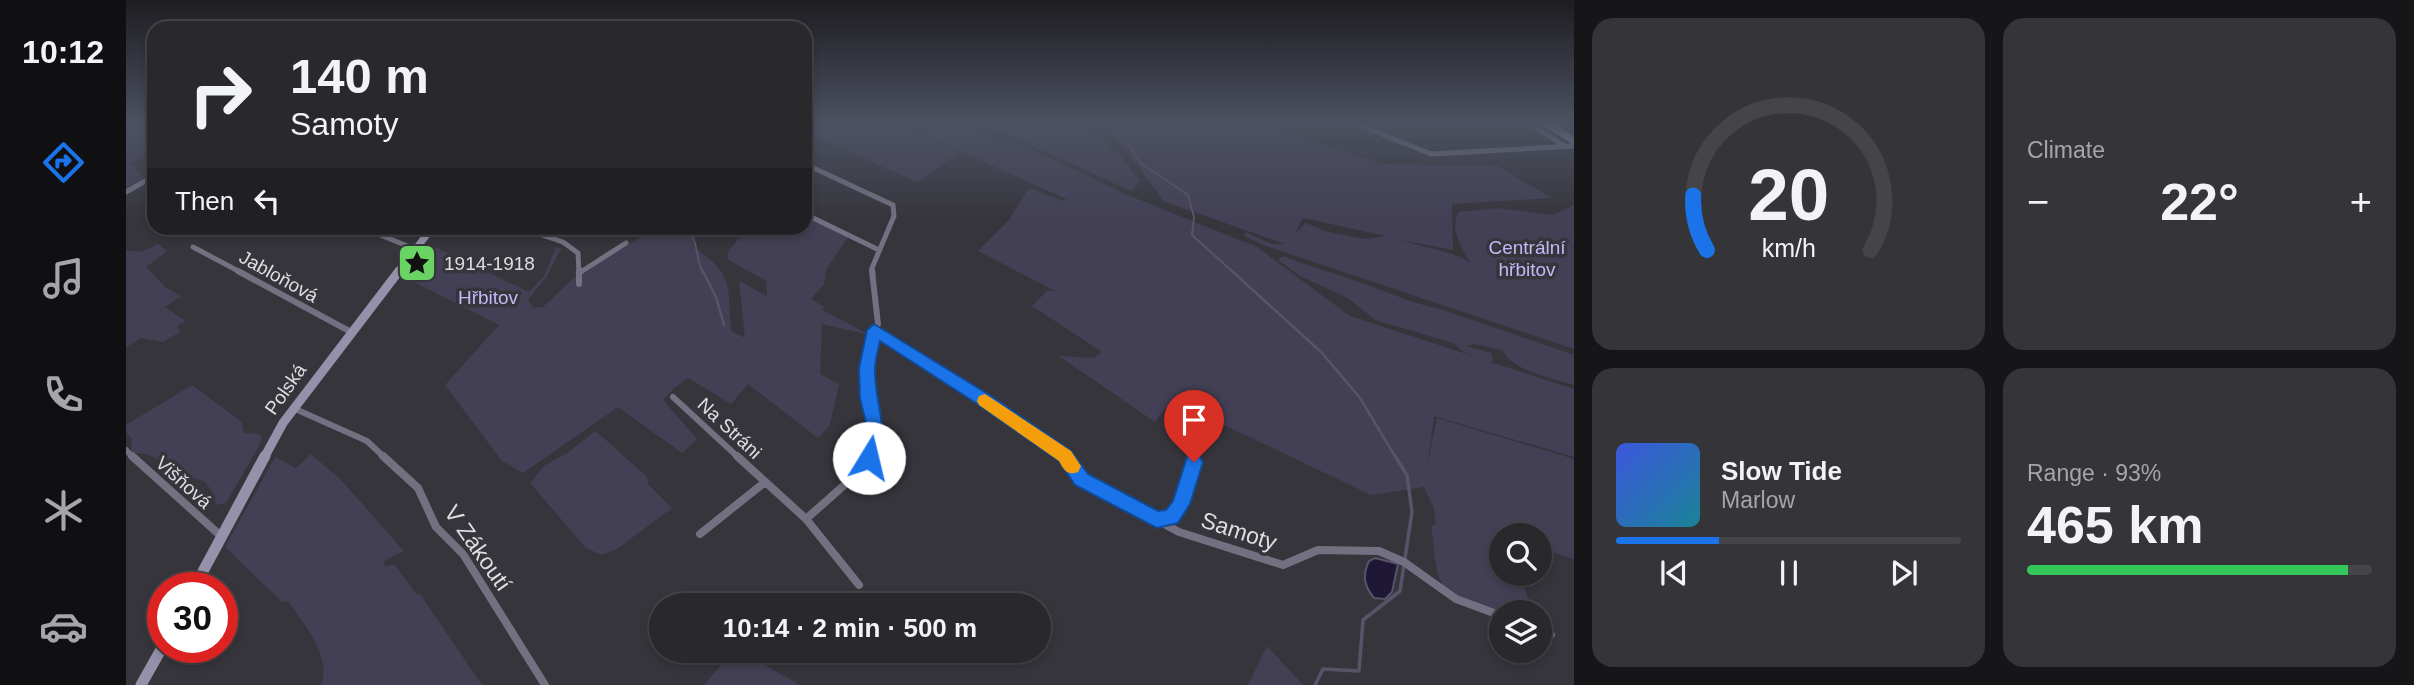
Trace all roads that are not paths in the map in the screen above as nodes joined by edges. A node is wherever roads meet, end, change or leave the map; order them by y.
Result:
1 (812, 167) edge
2 (147, 180) edge
3 (126, 192) edge
4 (812, 217) edge
5 (380, 235) edge
6 (426, 235) edge
7 (542, 235) edge
8 (626, 243) dead end
9 (193, 247) dead end
10 (415, 249) junction
11 (879, 250) junction
12 (579, 273) junction
13 (579, 285) dead end
14 (874, 330) junction
15 (351, 332) junction
16 (673, 397) dead end
17 (293, 408) junction
18 (126, 450) edge
19 (1194, 462) dead end
20 (765, 482) junction
21 (806, 519) junction
22 (1157, 520) junction
23 (700, 534) dead end
24 (222, 537) junction
25 (203, 572) edge
26 (859, 585) dead end
27 (1489, 611) edge
28 (153, 663) edge
29 (141, 685) edge
30 (545, 685) edge

1 - 11 street
2 - 3 street
4 - 11 street
5 - 10 street
6 - 10 street, Polská
7 - 12 street
8 - 12 street
9 - 15 street, Jabloňová
10 - 15 street, Polská
11 - 14 street
12 - 13 street
14 - 21 street
14 - 22 street, Samoty
15 - 17 street, Polská
16 - 20 street, Na Stráni
17 - 24 street, Polská
17 - 30 street, V Zákoutí
18 - 24 street, Višňová
19 - 22 street, Samoty
20 - 21 street, Na Stráni
20 - 23 street, Na Stráni
21 - 26 street, Na Stráni
22 - 27 street, Samoty
24 - 25 street, Polská
28 - 29 street

